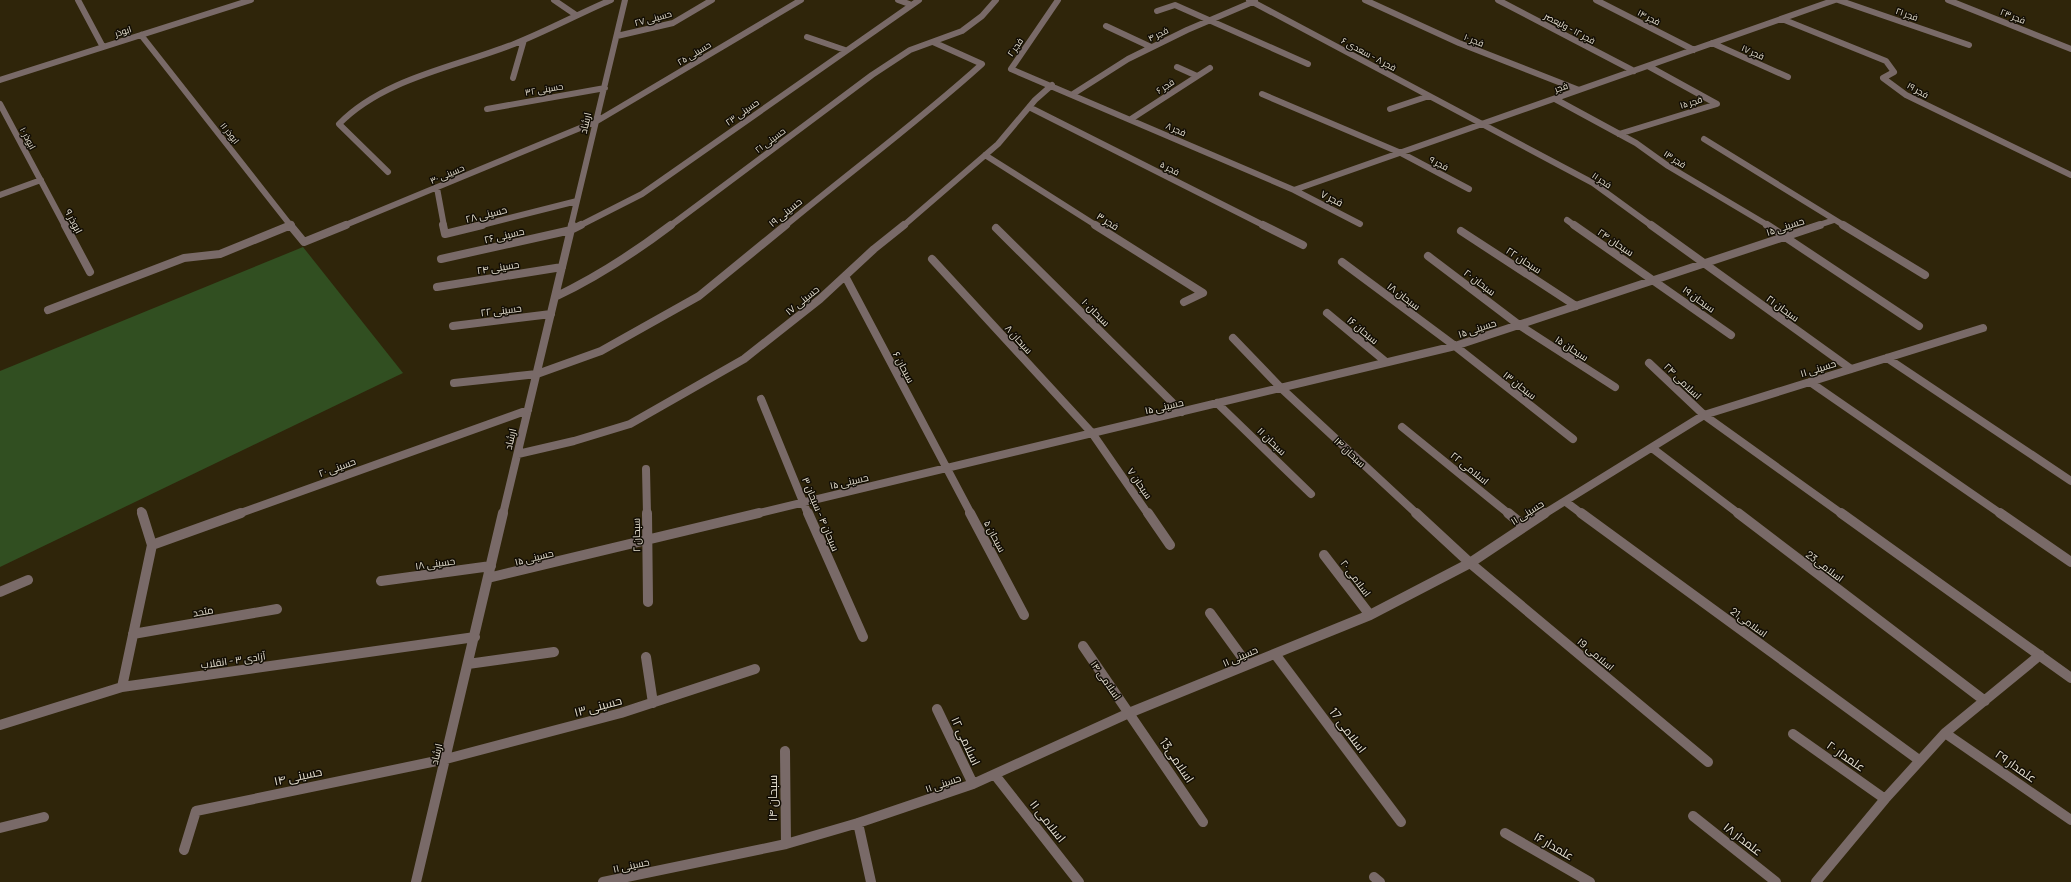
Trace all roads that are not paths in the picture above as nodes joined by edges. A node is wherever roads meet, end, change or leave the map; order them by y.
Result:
1 (78, 0) edge
2 (251, 0) edge
3 (554, 0) edge
4 (611, 0) edge
5 (625, 0) edge
6 (712, 0) edge
7 (801, 0) edge
8 (898, 0) edge
9 (919, 0) edge
10 (996, 0) edge
11 (1058, 0) edge
12 (1365, 0) edge
13 (1498, 0) edge
14 (1596, 0) edge
15 (1821, 0) edge
16 (1835, 0) edge
17 (1838, 0) edge
18 (1948, 0) edge
19 (1253, 1) edge
20 (1828, 3) junction
21 (912, 5) junction
22 (1157, 11) dead end
23 (576, 15) junction
24 (1782, 19) junction
25 (1211, 20) junction
26 (1106, 26) dead end
27 (141, 35) junction
28 (617, 36) junction
29 (807, 37) dead end
30 (524, 40) junction
31 (933, 42) junction
32 (1712, 43) junction
33 (1969, 45) dead end
34 (103, 47) junction
35 (1151, 47) junction
36 (2071, 49) edge
37 (845, 50) junction
38 (1694, 50) junction
39 (1308, 64) dead end
40 (1648, 66) junction
41 (1177, 67) dead end
42 (1210, 68) dead end
43 (1634, 71) junction
44 (1197, 76) junction
45 (1788, 77) dead end
46 (513, 78) dead end
47 (0, 80) edge
48 (1052, 85) junction
49 (605, 88) junction
50 (1579, 90) junction
51 (1073, 94) junction
52 (1262, 94) dead end
53 (1429, 96) junction
54 (1555, 98) junction
55 (0, 104) edge
56 (1029, 107) junction
57 (487, 109) dead end
58 (1390, 109) dead end
59 (1131, 119) junction
60 (597, 121) junction
61 (1482, 124) junction
62 (1619, 134) junction
63 (1704, 138) dead end
64 (1401, 153) junction
65 (985, 155) junction
66 (388, 172) dead end
67 (2071, 175) edge
68 (41, 180) junction
69 (437, 188) junction
70 (1469, 189) dead end
71 (1294, 190) junction
72 (0, 195) edge
73 (578, 201) junction
74 (1567, 220) dead end
75 (1834, 220) junction
76 (1360, 224) dead end
77 (291, 225) junction
78 (996, 228) dead end
79 (571, 230) junction
80 (1461, 231) dead end
81 (1786, 236) junction
82 (304, 242) joint
83 (1303, 245) dead end
84 (1428, 256) dead end
85 (932, 258) dead end
86 (441, 259) dead end
87 (1342, 262) dead end
88 (1704, 263) junction
89 (562, 267) junction
90 (90, 272) dead end
91 (1925, 275) dead end
92 (845, 276) junction
93 (1654, 280) junction
94 (438, 287) dead end
95 (555, 297) junction
96 (1184, 302) dead end
97 (1576, 306) junction
98 (48, 310) dead end
99 (1327, 313) dead end
100 (551, 314) junction
101 (1519, 325) junction
102 (453, 326) dead end
103 (1919, 326) dead end
104 (1984, 328) dead end
105 (1731, 335) dead end
106 (1233, 338) dead end
107 (1455, 346) junction
108 (1887, 358) junction
109 (1386, 362) junction
110 (1649, 363) dead end
111 (1851, 369) junction
112 (537, 374) junction
113 (1810, 382) junction
114 (454, 383) dead end
115 (1615, 387) dead end
116 (1281, 388) junction
117 (761, 399) dead end
118 (1217, 403) junction
119 (528, 410) junction
120 (1182, 412) junction
121 (1704, 414) junction
122 (1402, 427) dead end
123 (1092, 433) junction
124 (1573, 439) dead end
125 (1652, 448) junction
126 (518, 454) junction
127 (947, 468) junction
128 (646, 469) dead end
129 (2071, 481) edge
130 (1311, 494) dead end
131 (803, 502) junction
132 (1566, 502) junction
133 (141, 510) dead end
134 (1524, 526) junction
135 (647, 540) junction
136 (1170, 545) dead end
137 (152, 546) junction
138 (1324, 555) dead end
139 (2071, 562) edge
140 (1470, 563) junction
141 (491, 566) junction
142 (488, 578) junction
143 (28, 580) dead end
144 (381, 581) dead end
145 (0, 592) edge
146 (648, 602) dead end
147 (277, 609) dead end
148 (1210, 613) dead end
149 (1024, 615) dead end
150 (1370, 615) junction
151 (133, 634) junction
152 (475, 637) junction
153 (863, 637) dead end
154 (1083, 646) dead end
155 (554, 652) dead end
156 (1275, 654) junction
157 (2040, 655) junction
158 (646, 658) dead end
159 (468, 664) junction
160 (1247, 664) junction
161 (755, 669) dead end
162 (2071, 678) edge
163 (122, 687) junction
164 (1985, 701) junction
165 (653, 703) junction
166 (937, 709) dead end
167 (1129, 714) junction
168 (0, 725) edge
169 (1945, 733) junction
170 (1793, 734) dead end
171 (785, 751) dead end
172 (446, 758) junction
173 (1920, 760) junction
174 (1708, 762) dead end
175 (995, 775) junction
176 (972, 784) junction
177 (1885, 799) junction
178 (1693, 816) dead end
179 (44, 817) dead end
180 (2071, 820) edge
181 (1203, 822) dead end
182 (1401, 822) dead end
183 (858, 823) junction
184 (0, 828) edge
185 (1506, 833) dead end
186 (786, 844) junction
187 (184, 850) dead end
188 (416, 882) edge
189 (603, 882) edge
190 (871, 882) edge
191 (1079, 882) edge
192 (1590, 882) edge
193 (1776, 882) edge
194 (1816, 882) edge

1 - 34 street
2 - 27 street, ابوذر
3 - 23 street
4 - 23 street
5 - 28 street, ارشاد
6 - 28 street, حسینی ۲۷
7 - 60 street, حسینی ۲۵
8 - 21 street
9 - 21 street, حسینی ۲۳
10 - 31 street, حسینی ۲۱
11 - 48 street, فجر ۲
12 - 50 street, فجر ۱۰
13 - 43 street, فجر ۱۲ - ولیعصر
14 - 38 street, فجر ۱۴
15 - 20 street
16 - 20 street, فجر
17 - 33 street, فجر ۲۱
18 - 36 street, فجر ۲۳
19 - 25 street, فجر ۴
19 - 53 street, فجر ۸ - سعدی ۶
20 - 24 street, فجر
21 - 37 street, حسینی ۲۳
22 - 25 street
23 - 30 street
24 - 32 street, فجر
24 - 67 street, فجر ۱۹
25 - 35 street, فجر ۴
25 - 39 street
26 - 35 street
27 - 34 street, ابوذر
27 - 77 street, ابوذر ۱۱
28 - 49 street, ارشاد
29 - 37 street
30 - 46 street
30 - 66 street
31 - 95 street, حسینی ۲۱
31 - 112 street, حسینی ۱۹
32 - 38 street, فجر
32 - 45 street, فجر ۱۷
34 - 47 street, ابوذر
35 - 51 street, فجر ۴
37 - 79 street, حسینی ۲۳
38 - 40 street, فجر
40 - 43 street, فجر
40 - 62 street, فجر ۱۵
41 - 44 street
42 - 44 street, فجر ۶
43 - 50 street, فجر
44 - 59 street, فجر ۶
48 - 51 street, فجر ۸
48 - 56 street, حسینی ۱۷
49 - 57 street, حسینی ۳۲
49 - 60 street, ارشاد
50 - 54 street, فجر
51 - 59 street, فجر ۸
52 - 64 street, فجر ۹
53 - 58 street
53 - 61 street, فجر ۸ - سعدی ۶
54 - 61 street, فجر
54 - 62 street, فجر ۱۳
55 - 68 street, ابوذر ۱۰
56 - 65 street, حسینی ۱۷
56 - 83 street, فجر ۵
59 - 71 street, فجر ۸
60 - 69 street, حسینی ۳۰
60 - 73 street, ارشاد
61 - 64 street, فجر
61 - 88 street, فجر ۱۱
62 - 81 street, فجر ۱۳
63 - 75 street
64 - 70 street, فجر ۹
64 - 71 street, فجر
65 - 92 street, حسینی ۱۷
65 - 96 street, فجر ۳
68 - 72 street
68 - 90 street, ابوذر ۹
69 - 73 street, حسینی ۲۸
69 - 82 street, حسینی ۳۰
71 - 76 street, فجر ۷
73 - 79 street, ارشاد
74 - 93 street, سبحان ۲۴
75 - 81 street, حسینی ۱۵
75 - 91 street
77 - 82 street, ابوذر ۱۱
77 - 98 street
78 - 120 street, سبحان ۱۰
79 - 86 street, حسینی ۲۶
79 - 89 street, ارشاد
80 - 97 street, سبحان ۲۲
81 - 88 street, حسینی ۱۵
81 - 103 street
84 - 101 street, سبحان ۲۰
85 - 123 street, سبحان ۸
87 - 107 street, سبحان ۱۸
88 - 93 street, حسینی ۱۵
88 - 111 street, سبحان ۲۱
89 - 94 street, حسینی ۲۴
89 - 95 street, ارشاد
92 - 126 street, حسینی ۱۷
92 - 127 street, سبحان ۶
93 - 97 street, حسینی ۱۵
93 - 105 street, سبحان ۱۹
95 - 100 street, ارشاد
97 - 101 street, حسینی ۱۵
99 - 109 street, سبحان ۱۶
100 - 102 street, حسینی ۲۲
100 - 112 street, ارشاد
101 - 107 street, حسینی ۱۵
101 - 115 street, سبحان ۱۵
104 - 108 street, حسینی ۱۱
106 - 116 street, سبحان ۱۴
107 - 109 street, حسینی ۱۵
107 - 124 street, سبحان ۱۳
108 - 111 street, حسینی ۱۱
108 - 129 street
109 - 116 street, حسینی ۱۵
110 - 121 street, اسلامی ۲۴
111 - 113 street, حسینی ۱۱
112 - 114 street
112 - 119 street, ارشاد
113 - 121 street, حسینی ۱۱
113 - 139 street
116 - 118 street, حسینی ۱۵
116 - 140 street, سبحان ۱۴
117 - 131 street, سبحان ۴ - سبحان ۳
118 - 120 street, حسینی ۱۵
118 - 130 street, سبحان ۱۱
119 - 126 street, ارشاد
119 - 137 street, حسینی ۲۰
120 - 123 street, حسینی ۱۵
121 - 125 street, حسینی ۱۱
121 - 157 street, اسلامی ۲۴
122 - 134 street, اسلامی ۲۲
123 - 127 street, حسینی ۱۵
123 - 136 street, سبحان ۷
125 - 132 street, حسینی ۱۱
125 - 164 street, اسلامی23
126 - 141 street, ارشاد
127 - 131 street, حسینی ۱۵
127 - 149 street, سبحان ۵
128 - 135 street, سبحان ۲
131 - 135 street, حسینی ۱۵
131 - 153 street, سبحان ۴ - سبحان ۳
132 - 134 street, حسینی ۱۱
132 - 173 street, اسلامی21
133 - 137 street
134 - 140 street, حسینی ۱۱
135 - 142 street, حسینی ۱۵
135 - 146 street, سبحان ۲
137 - 151 street
138 - 150 street, اسلامی ۲۰
140 - 150 street, حسینی ۱۱
140 - 174 street, اسلامی ۱9
141 - 142 street, ارشاد
141 - 144 street, حسینی ۱۸
142 - 152 street, ارشاد
143 - 145 street
147 - 151 street, متحد
148 - 160 street
150 - 156 street, حسینی ۱۱
151 - 163 street
152 - 159 street, ارشاد
152 - 163 street, آزادی ۳ - انقلاب
154 - 167 street, اسلامی ۱۴
155 - 159 street
156 - 160 street, حسینی ۱۱
156 - 182 street, اسلامی 17
157 - 162 street, اسلامی ۲۴
157 - 164 street
158 - 165 street
159 - 172 street, ارشاد
160 - 167 street, حسینی ۱۱
161 - 165 street, حسینی ۱۳
163 - 168 street, آزادی ۳ - انقلاب
164 - 169 street
165 - 172 street, حسینی ۱۳
166 - 176 street, اسلامی ۱۲
167 - 175 street, حسینی ۱۱
167 - 181 street, اسلامی13
169 - 173 street
169 - 180 street, علمدار ۲۹
170 - 177 street, علمدار ۲۰
171 - 186 street, سبحان ۱۴
172 - 187 street, حسینی ۱۴
172 - 188 street, ارشاد
173 - 177 street
175 - 176 street, حسینی ۱۱
175 - 191 street, اسلامی ۱۱
176 - 183 street, حسینی ۱۱
177 - 194 street
178 - 193 street, علمدار ۱۸
179 - 184 street
183 - 186 street, حسینی ۱۱
183 - 190 street
185 - 192 street, علمدار ۱۶
186 - 189 street, حسینی ۱۱

